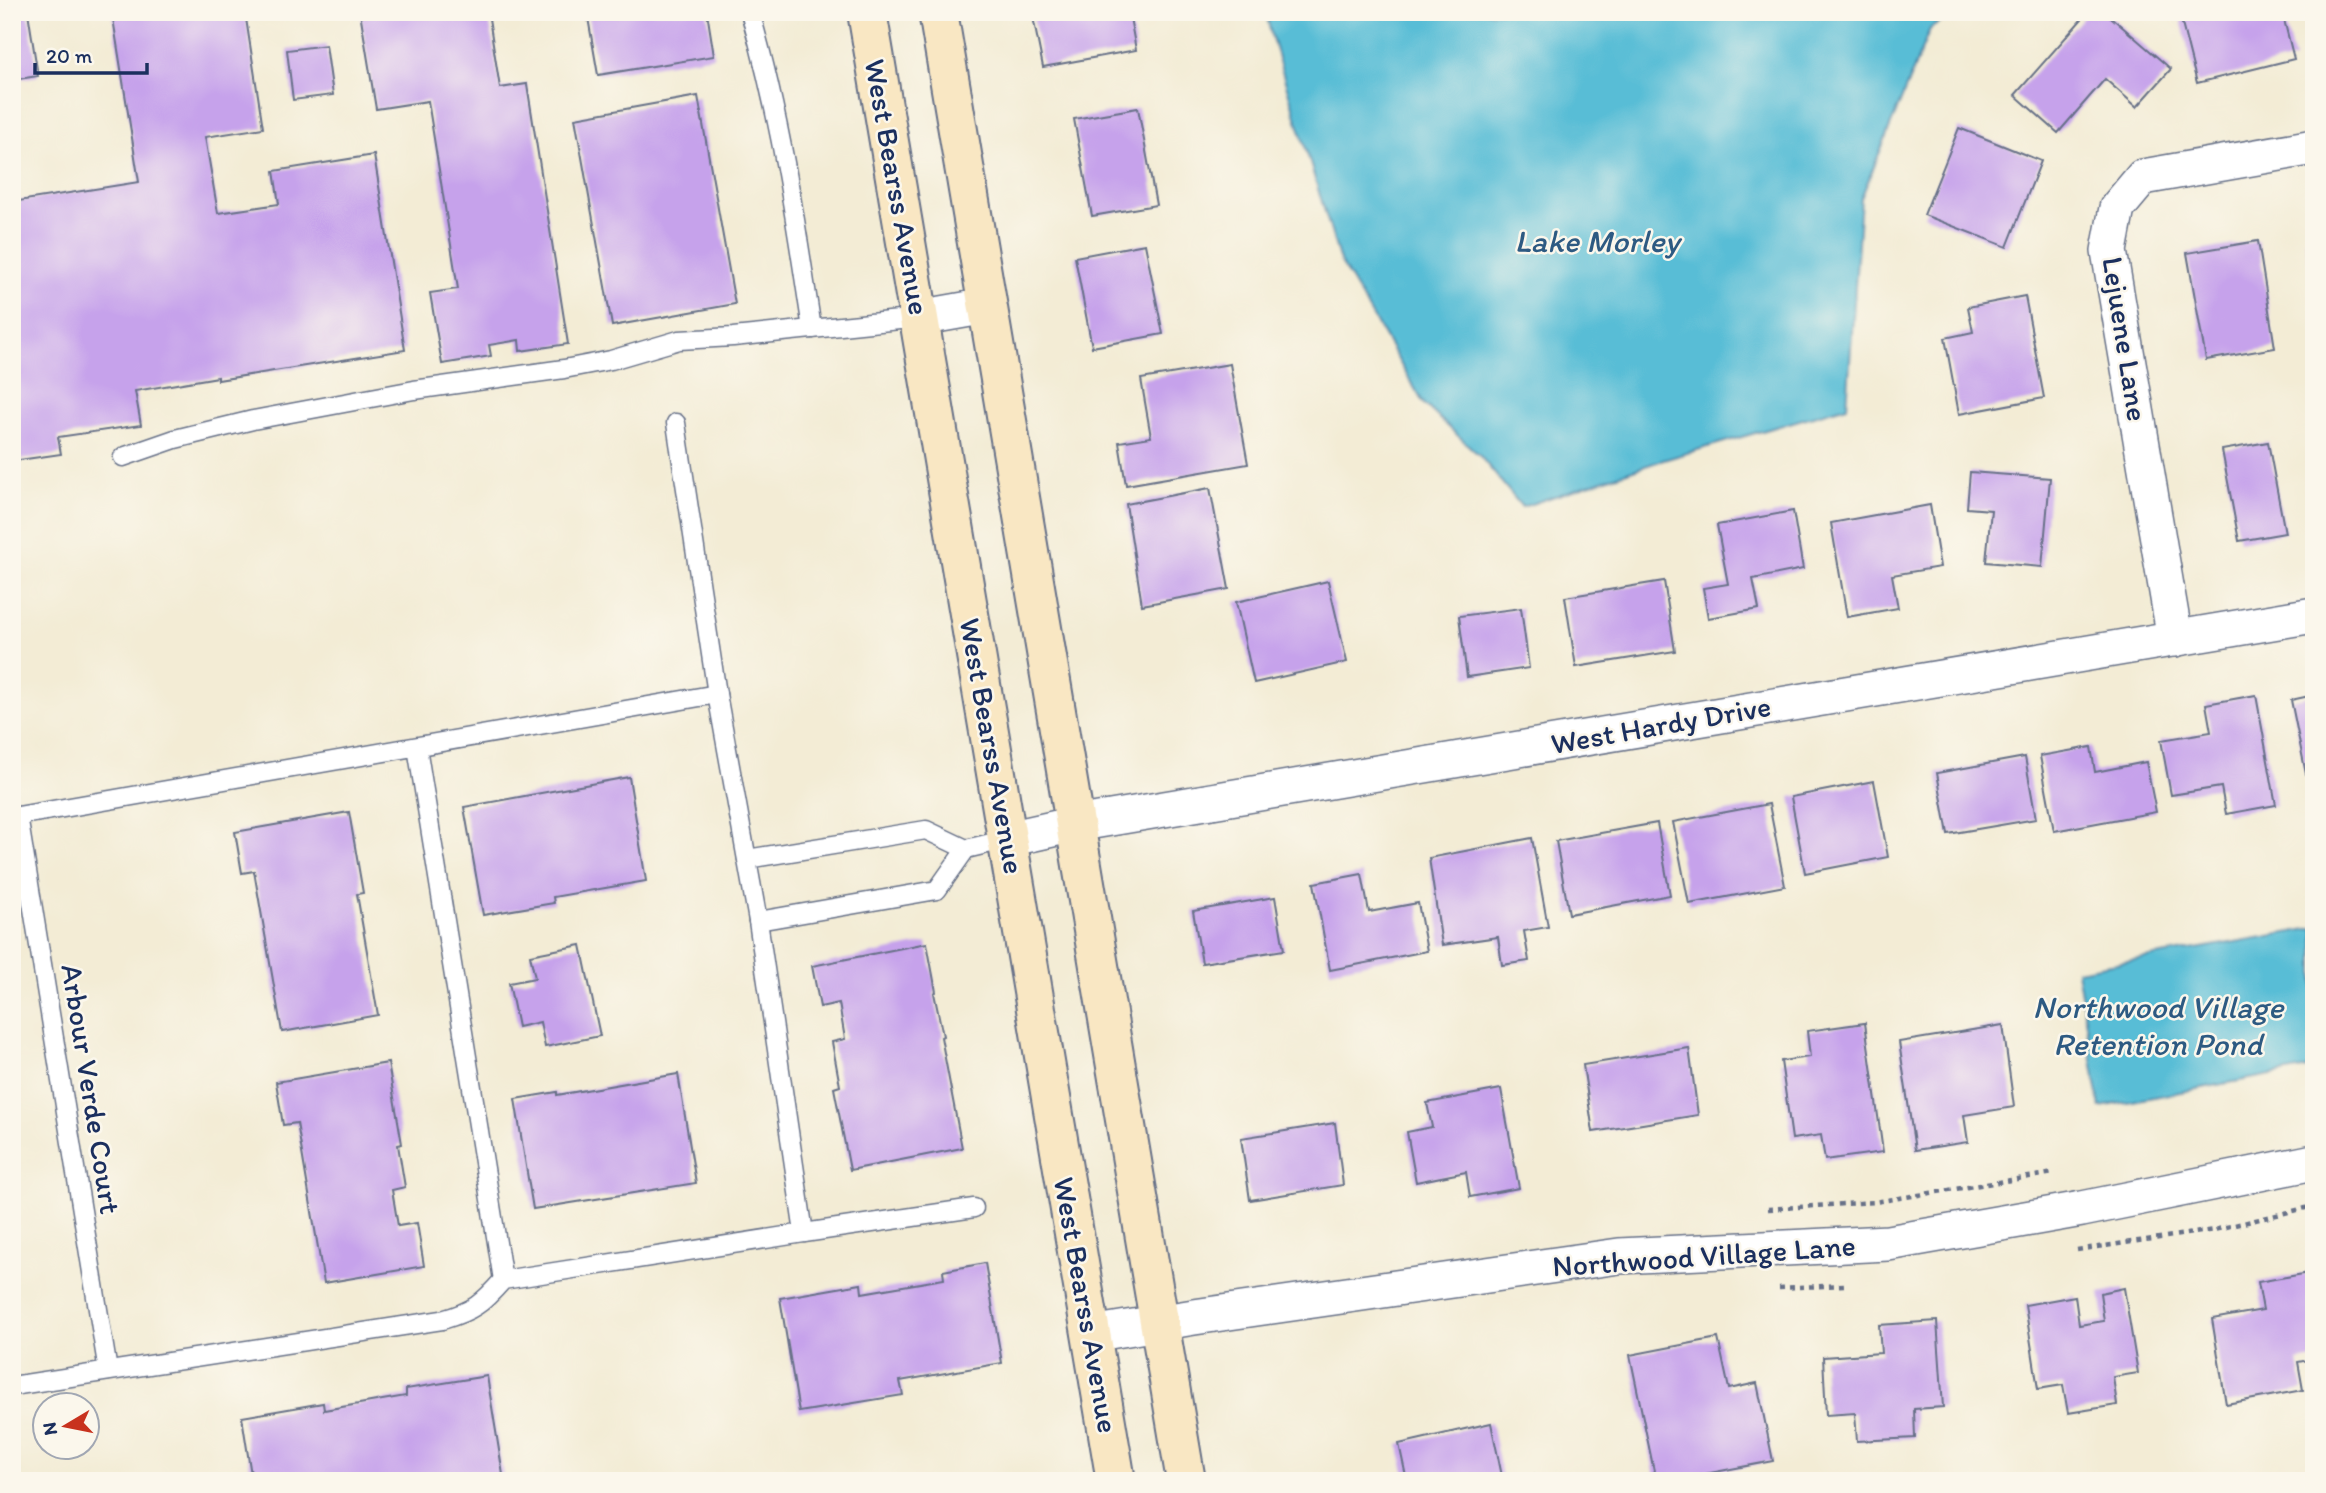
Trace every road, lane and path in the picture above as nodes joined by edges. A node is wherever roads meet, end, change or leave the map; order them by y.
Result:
1 (750, 12) edge
2 (867, 12) edge
3 (938, 12) edge
4 (2314, 147) edge
5 (987, 306) junction
6 (919, 318) junction
7 (812, 329) junction
8 (676, 423) dead end
9 (123, 457) dead end
10 (2314, 615) edge
11 (2175, 639) junction
12 (717, 694) junction
13 (417, 747) junction
14 (15, 816) edge
15 (1075, 824) junction
16 (1008, 839) junction
17 (966, 849) junction
18 (747, 859) junction
19 (758, 921) junction
20 (2314, 1162) edge
21 (974, 1208) dead end
22 (2082, 1209) junction
23 (1755, 1210) dead end
24 (804, 1233) junction
25 (503, 1280) junction
26 (1158, 1323) junction
27 (1091, 1334) junction
28 (108, 1371) junction
29 (12, 1386) edge
30 (1116, 1481) edge
31 (1186, 1481) edge

1 - 7 lane
2 - 6 main road, West Bearss Avenue
3 - 5 main road
4 - 11 street, Lejuene Lane
5 - 6 street
5 - 15 main road
6 - 7 lane
6 - 16 main road, West Bearss Avenue
7 - 9 lane
8 - 12 lane
10 - 11 street, West Hardy Drive
11 - 15 street, West Hardy Drive
12 - 13 lane
12 - 18 lane
13 - 14 lane
13 - 25 lane
14 - 28 lane, Arbour Verde Court
15 - 16 street, West Hardy Drive
15 - 26 main road
16 - 17 lane
16 - 27 main road, West Bearss Avenue
17 - 18 lane
17 - 19 lane
18 - 19 lane
19 - 24 lane
20 - 22 street, Northwood Village Lane
21 - 24 lane
22 - 23 path
22 - 26 street, Northwood Village Lane
24 - 25 lane
25 - 28 lane
26 - 27 street, Northwood Village Lane
26 - 31 main road
27 - 30 main road, West Bearss Avenue
28 - 29 lane

